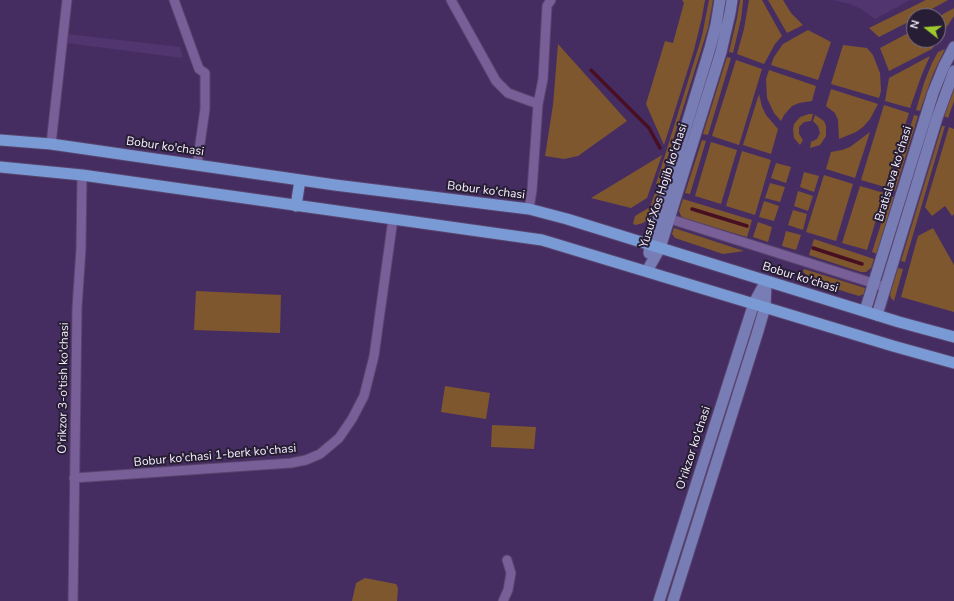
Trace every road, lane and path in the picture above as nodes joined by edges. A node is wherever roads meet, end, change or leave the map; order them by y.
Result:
1 (67, 0) edge
2 (174, 0) edge
3 (451, 0) edge
4 (550, 0) edge
5 (720, 0) edge
6 (732, 0) edge
7 (954, 47) edge
8 (954, 71) edge
9 (538, 104) junction
10 (0, 140) edge
11 (51, 144) junction
12 (197, 165) junction
13 (0, 167) edge
14 (82, 175) junction
15 (300, 180) junction
16 (296, 206) junction
17 (529, 209) junction
18 (664, 217) junction
19 (393, 219) junction
20 (655, 246) junction
21 (647, 271) junction
22 (766, 281) junction
23 (874, 284) junction
24 (885, 287) junction
25 (754, 304) junction
26 (765, 307) junction
27 (866, 311) junction
28 (877, 315) junction
29 (954, 337) edge
30 (954, 363) edge
31 (74, 478) junction
32 (507, 560) dead end
33 (73, 601) edge
34 (503, 601) edge
35 (659, 601) edge
36 (673, 601) edge

1 - 11 street
2 - 12 street
3 - 9 street
4 - 9 street
5 - 18 main road, Yusuf Xos Hojib ko'chasi
6 - 18 main road, Yusuf Xos Hojib ko'chasi
7 - 23 main road, Bratislava ko'chasi
8 - 24 main road, Bratislava ko'chasi
9 - 17 street
10 - 11 main road, Bobur ko'chasi
11 - 12 main road, Bobur ko'chasi
12 - 15 main road, Bobur ko'chasi
13 - 14 main road
14 - 16 main road
14 - 31 street, O'rikzor 3-o'tish ko'chasi
15 - 16 main road
15 - 17 main road, Bobur ko'chasi
16 - 19 main road
17 - 20 main road, Bobur ko'chasi
18 - 20 main road, Yusuf Xos Hojib ko'chasi
18 - 23 street
19 - 21 main road
19 - 31 street, Bobur ko'chasi 1-berk ko'chasi
20 - 21 main road, Yusuf Xos Hojib ko'chasi
20 - 22 main road, Bobur ko'chasi
21 - 25 main road
22 - 25 main road, O'rikzor ko'chasi
22 - 26 main road
22 - 27 main road, Bobur ko'chasi
23 - 24 street
23 - 27 main road, Bratislava ko'chasi
24 - 28 main road, Bratislava ko'chasi
25 - 26 main road
25 - 35 main road, O'rikzor ko'chasi
26 - 30 main road
26 - 36 main road
27 - 28 main road, Bobur ko'chasi
28 - 29 main road, Bobur ko'chasi
31 - 33 street, O'rikzor 3-o'tish ko'chasi
32 - 34 street

